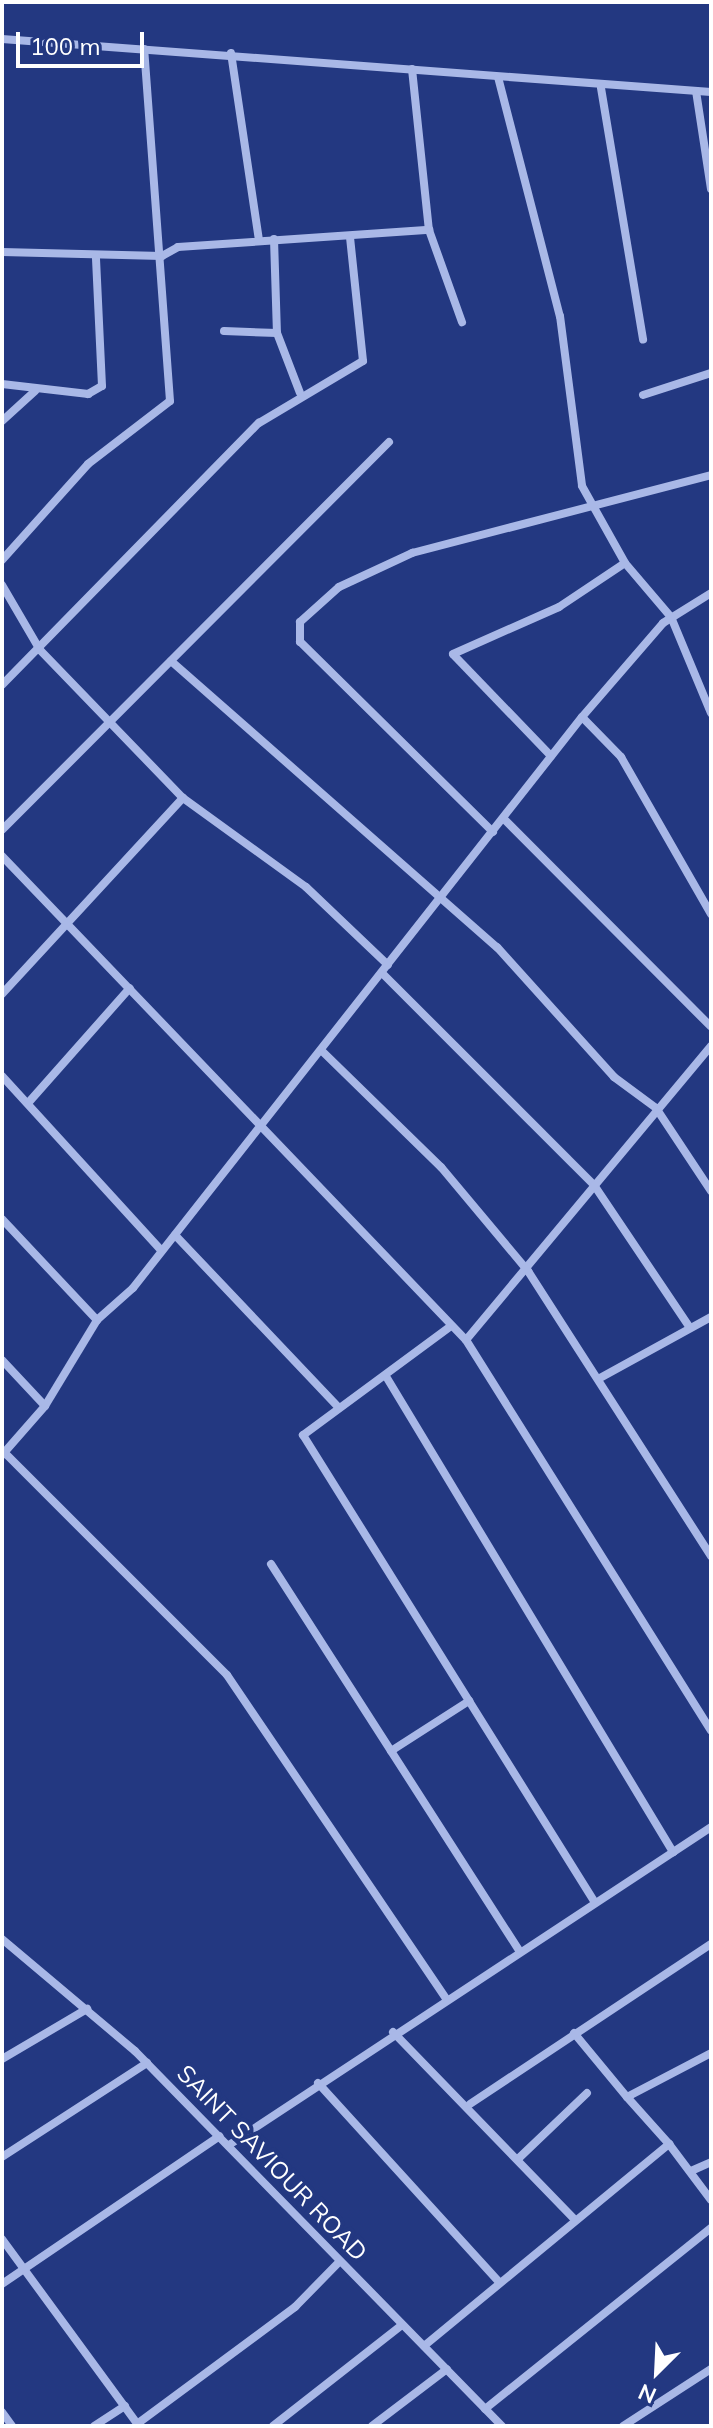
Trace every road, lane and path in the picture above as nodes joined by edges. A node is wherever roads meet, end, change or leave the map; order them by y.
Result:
1 (2, 39) edge
2 (144, 49) junction
3 (231, 53) junction
4 (412, 69) junction
5 (498, 77) junction
6 (601, 88) junction
7 (696, 91) junction
8 (711, 92) edge
9 (711, 189) edge
10 (429, 230) junction
11 (350, 237) junction
12 (274, 239) junction
13 (259, 240) junction
14 (2, 252) edge
15 (162, 256) junction
16 (96, 257) junction
17 (462, 322) dead end
18 (224, 331) dead end
19 (277, 333) junction
20 (643, 340) dead end
21 (711, 373) edge
22 (2, 384) edge
23 (35, 391) junction
24 (300, 393) junction
25 (643, 395) dead end
26 (2, 421) edge
27 (389, 442) dead end
28 (711, 475) edge
29 (589, 508) junction
30 (2, 560) edge
31 (625, 563) junction
32 (2, 585) edge
33 (711, 593) edge
34 (671, 617) junction
35 (40, 650) junction
36 (171, 661) junction
37 (2, 685) edge
38 (711, 713) edge
39 (582, 717) junction
40 (109, 722) junction
41 (551, 756) junction
42 (183, 798) junction
43 (504, 819) junction
44 (2, 830) edge
45 (493, 832) junction
46 (2, 856) edge
47 (439, 899) junction
48 (711, 914) edge
49 (69, 925) junction
50 (388, 965) junction
51 (383, 974) junction
52 (130, 988) junction
53 (2, 994) edge
54 (711, 1027) edge
55 (711, 1046) edge
56 (321, 1050) junction
57 (2, 1076) edge
58 (29, 1102) junction
59 (656, 1108) junction
60 (261, 1124) junction
61 (594, 1185) junction
62 (711, 1191) edge
63 (2, 1219) edge
64 (175, 1235) junction
65 (161, 1250) junction
66 (528, 1271) junction
67 (711, 1317) edge
68 (97, 1320) junction
69 (451, 1326) junction
70 (690, 1328) junction
71 (466, 1340) junction
72 (2, 1360) edge
73 (387, 1378) junction
74 (600, 1378) junction
75 (45, 1406) junction
76 (337, 1406) junction
77 (3, 1454) edge
78 (711, 1556) edge
79 (271, 1564) dead end
80 (469, 1701) junction
81 (711, 1730) edge
82 (391, 1751) junction
83 (711, 1827) edge
84 (673, 1852) junction
85 (594, 1901) junction
86 (2, 1939) edge
87 (711, 1944) edge
88 (13, 1947) junction
89 (519, 1950) junction
90 (2, 1953) edge
91 (446, 1998) junction
92 (87, 2009) junction
93 (393, 2032) junction
94 (574, 2033) junction
95 (711, 2053) edge
96 (2, 2059) edge
97 (147, 2063) junction
98 (318, 2083) junction
99 (587, 2093) dead end
100 (627, 2097) junction
101 (470, 2104) junction
102 (220, 2136) junction
103 (669, 2144) junction
104 (229, 2145) junction
105 (2, 2157) edge
106 (519, 2158) junction
107 (711, 2162) edge
108 (691, 2171) junction
109 (711, 2200) edge
110 (574, 2219) junction
111 (711, 2228) edge
112 (2, 2239) edge
113 (340, 2261) junction
114 (23, 2271) junction
115 (499, 2282) junction
116 (2, 2284) edge
117 (402, 2325) junction
118 (424, 2346) junction
119 (447, 2369) junction
120 (711, 2369) edge
121 (125, 2406) junction
122 (485, 2409) junction
123 (2, 2412) edge
124 (138, 2425) edge
125 (12, 2426) edge
126 (94, 2426) edge
127 (273, 2426) edge
128 (372, 2426) edge
129 (502, 2426) edge
130 (623, 2426) edge

1 - 2 street
2 - 3 street
2 - 15 street
3 - 4 street
3 - 13 street
4 - 5 street
4 - 10 street
5 - 6 street
5 - 29 street
6 - 7 street
6 - 20 street
7 - 8 street
7 - 9 street
10 - 11 street
10 - 17 street
11 - 12 street
11 - 24 street
12 - 13 street
12 - 19 street
13 - 15 street
14 - 16 street
15 - 16 street
15 - 30 street
16 - 23 street
18 - 19 street
19 - 24 street
21 - 25 street
22 - 23 street
23 - 26 street
24 - 35 street
27 - 36 street
28 - 29 street
29 - 31 street
29 - 45 street
31 - 34 street
31 - 41 street
32 - 35 street
33 - 34 street
34 - 38 street
34 - 39 street
35 - 37 street
35 - 40 street
36 - 40 street
36 - 47 street
39 - 41 street
39 - 48 street
40 - 42 street
40 - 44 street
41 - 43 street
42 - 49 street
42 - 50 street
43 - 45 street
43 - 54 street
45 - 47 street
46 - 49 street
47 - 50 street
47 - 59 street
49 - 52 street
49 - 53 street
50 - 51 street
51 - 56 street
51 - 61 street
52 - 58 street
52 - 60 street
55 - 59 street
56 - 60 street
56 - 66 street
57 - 58 street
58 - 65 street
59 - 61 street
59 - 62 street
60 - 64 street
60 - 69 street
61 - 66 street
61 - 70 street
63 - 68 street
64 - 65 street
64 - 76 street
65 - 68 street
66 - 71 street
66 - 74 street
67 - 70 street
68 - 75 street
69 - 71 street
69 - 73 street
70 - 74 street
71 - 81 street
72 - 75 street
73 - 76 street
73 - 84 street
74 - 78 street
75 - 77 street
76 - 80 street
77 - 91 street
79 - 82 street
80 - 82 street
80 - 85 street
82 - 89 street
83 - 84 street
84 - 85 street
85 - 89 street
86 - 88 street, SAINT SAVIOUR ROAD
87 - 94 street
88 - 90 street
88 - 92 street, SAINT SAVIOUR ROAD
89 - 91 street
91 - 93 street
92 - 96 street
92 - 97 street, SAINT SAVIOUR ROAD
93 - 98 street
93 - 101 street
94 - 100 street
94 - 101 street
95 - 100 street
97 - 102 street, SAINT SAVIOUR ROAD
97 - 105 street
98 - 104 street
98 - 115 street
99 - 106 street
100 - 103 street
101 - 106 street
102 - 104 street, SAINT SAVIOUR ROAD
102 - 114 street
103 - 108 street
103 - 110 street
104 - 113 street, SAINT SAVIOUR ROAD
106 - 110 street
107 - 108 street
108 - 109 street
110 - 115 street
111 - 122 street
112 - 114 street
113 - 117 street, SAINT SAVIOUR ROAD
113 - 124 street
114 - 116 street
114 - 121 street
115 - 118 street
117 - 118 street, SAINT SAVIOUR ROAD
117 - 127 street
118 - 119 street, SAINT SAVIOUR ROAD
119 - 122 street, SAINT SAVIOUR ROAD
119 - 128 street
120 - 130 street
121 - 124 street
121 - 126 street
122 - 129 street, SAINT SAVIOUR ROAD
123 - 125 street

